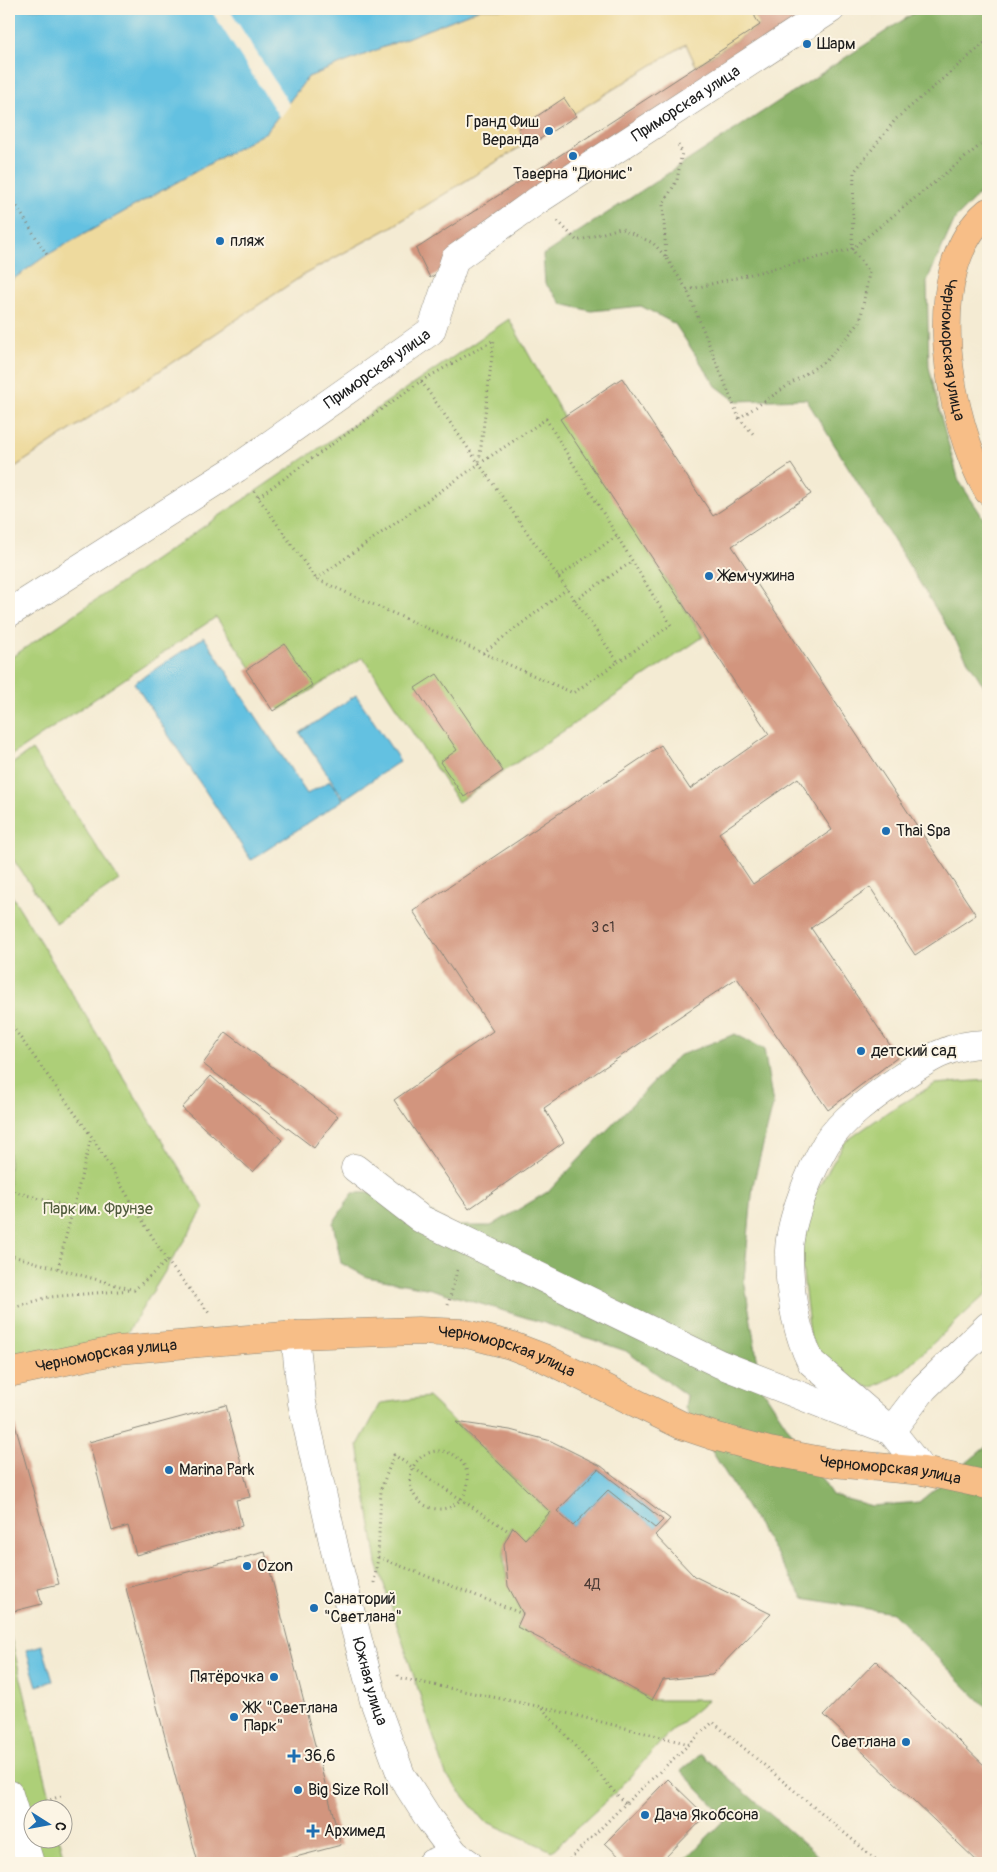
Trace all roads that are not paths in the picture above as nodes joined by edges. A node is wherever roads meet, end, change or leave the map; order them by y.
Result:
1 (831, 9) edge
2 (988, 212) edge
3 (988, 491) edge
4 (9, 614) edge
5 (988, 1044) edge
6 (355, 1168) dead end
7 (988, 1326) edge
8 (295, 1335) junction
9 (9, 1374) edge
10 (891, 1431) junction
11 (923, 1471) junction
12 (988, 1485) edge
13 (9, 1794) edge
14 (452, 1861) edge
15 (30, 1863) edge

1 - 4 street, Приморская улица
2 - 3 main road, Черноморская улица
5 - 10 street
6 - 10 street
7 - 10 street
8 - 9 main road, Черноморская улица
8 - 11 main road, Черноморская улица
8 - 14 street, Южная улица
10 - 11 street
11 - 12 main road, Черноморская улица
13 - 15 street

